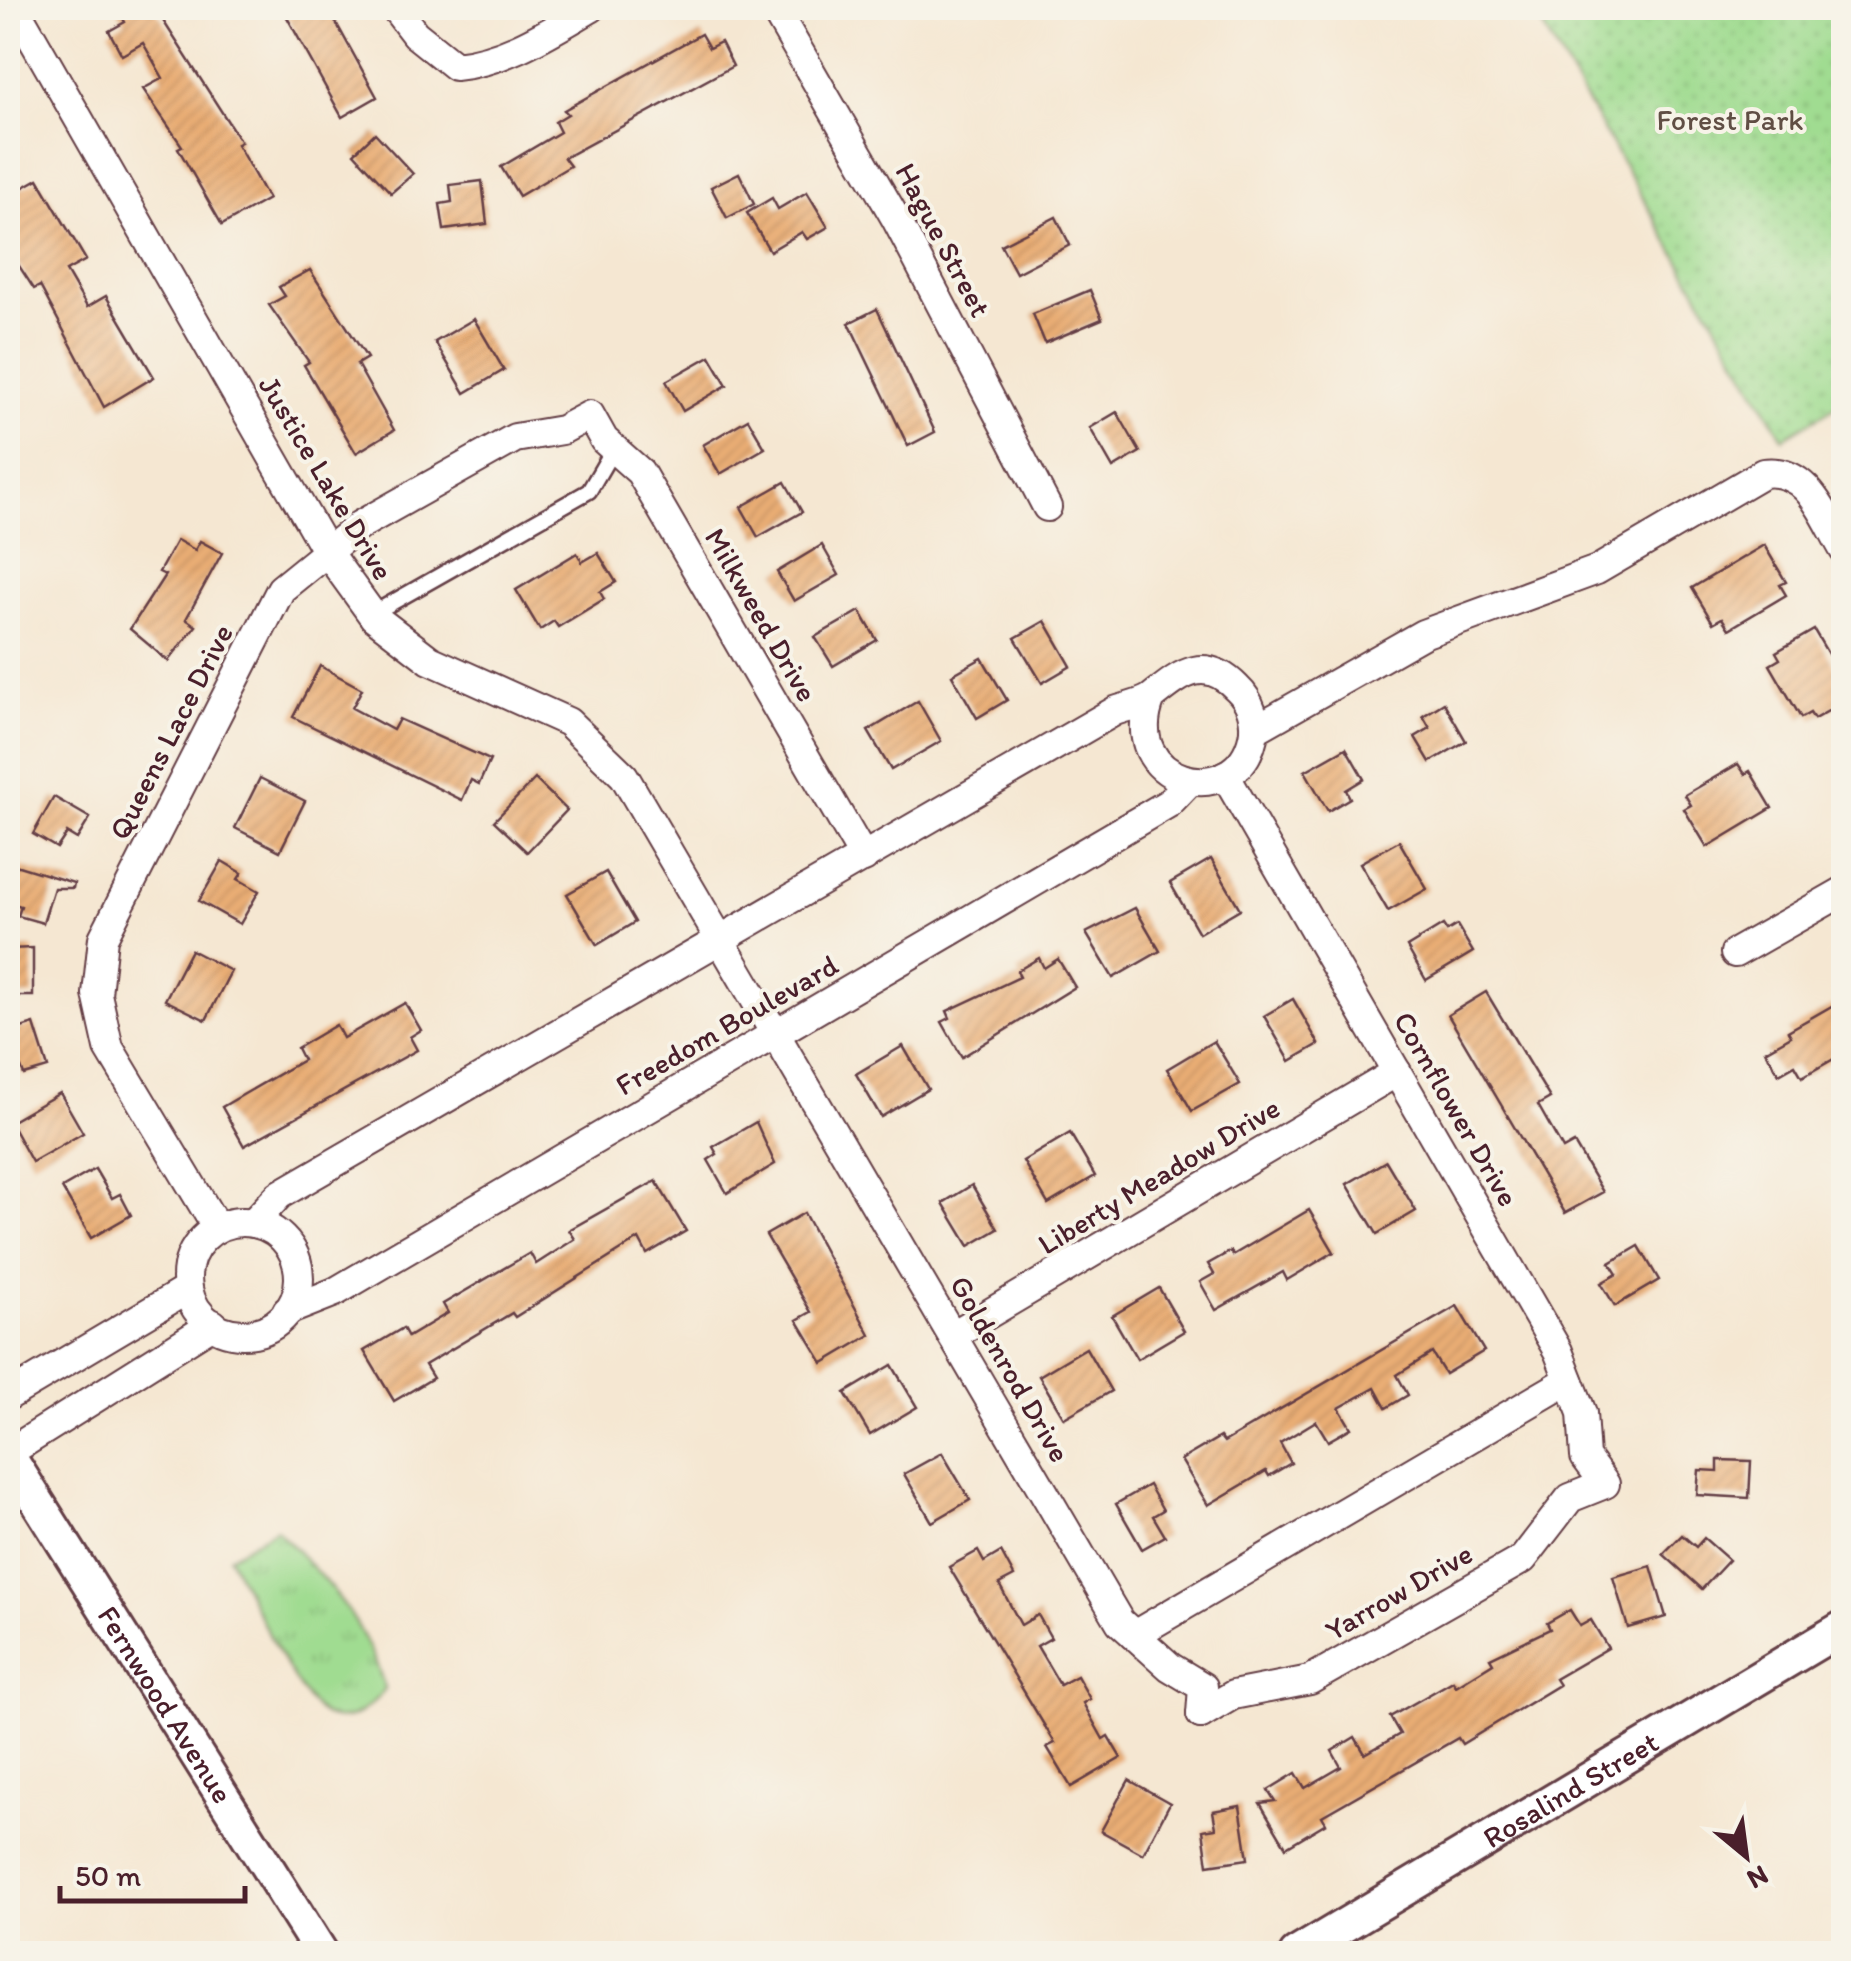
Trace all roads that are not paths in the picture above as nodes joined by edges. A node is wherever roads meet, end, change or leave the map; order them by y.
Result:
1 (15, 8) edge
2 (395, 8) edge
3 (591, 8) edge
4 (774, 8) edge
5 (590, 415) joint
6 (614, 448) junction
7 (1047, 507) dead end
8 (1844, 550) edge
9 (327, 552) junction
10 (372, 614) junction
11 (1150, 698) junction
12 (1254, 730) junction
13 (1225, 776) junction
14 (1190, 781) junction
15 (864, 858) junction
16 (1844, 891) edge
17 (721, 940) junction
18 (1735, 953) dead end
19 (778, 1034) junction
20 (1397, 1072) junction
21 (254, 1223) junction
22 (216, 1228) junction
23 (188, 1289) junction
24 (287, 1311) junction
25 (213, 1324) junction
26 (953, 1336) junction
27 (1570, 1380) junction
28 (8, 1396) edge
29 (8, 1454) edge
30 (1604, 1484) joint
31 (1844, 1628) edge
32 (1134, 1635) junction
33 (1201, 1714) joint
34 (322, 1954) edge
35 (1296, 1954) edge

1 - 9 street, Justice Lake Drive
2 - 3 street
4 - 7 street, Hague Street
5 - 6 street, Milkweed Drive
5 - 9 street, Queens Lace Drive
6 - 10 lane
6 - 15 street, Milkweed Drive
8 - 12 street
9 - 10 street, Justice Lake Drive
9 - 22 street, Queens Lace Drive
10 - 17 street, Justice Lake Drive
11 - 12 street
11 - 14 street
11 - 15 street
12 - 13 street
13 - 14 street
13 - 20 street, Cornflower Drive
14 - 19 street, Freedom Boulevard
15 - 17 street
16 - 18 street
17 - 19 street, Justice Lake Drive
17 - 21 street
19 - 24 street, Freedom Boulevard
19 - 26 street, Goldenrod Drive
20 - 26 street, Liberty Meadow Drive
20 - 27 street, Cornflower Drive
21 - 22 street
21 - 24 street
22 - 23 street
23 - 25 street
23 - 28 street
24 - 25 street
25 - 29 street
26 - 32 street, Goldenrod Drive
27 - 30 street, Cornflower Drive
27 - 32 street
29 - 34 street, Fernwood Avenue
30 - 33 street, Yarrow Drive
31 - 35 street, Rosalind Street
32 - 33 street, Goldenrod Drive

